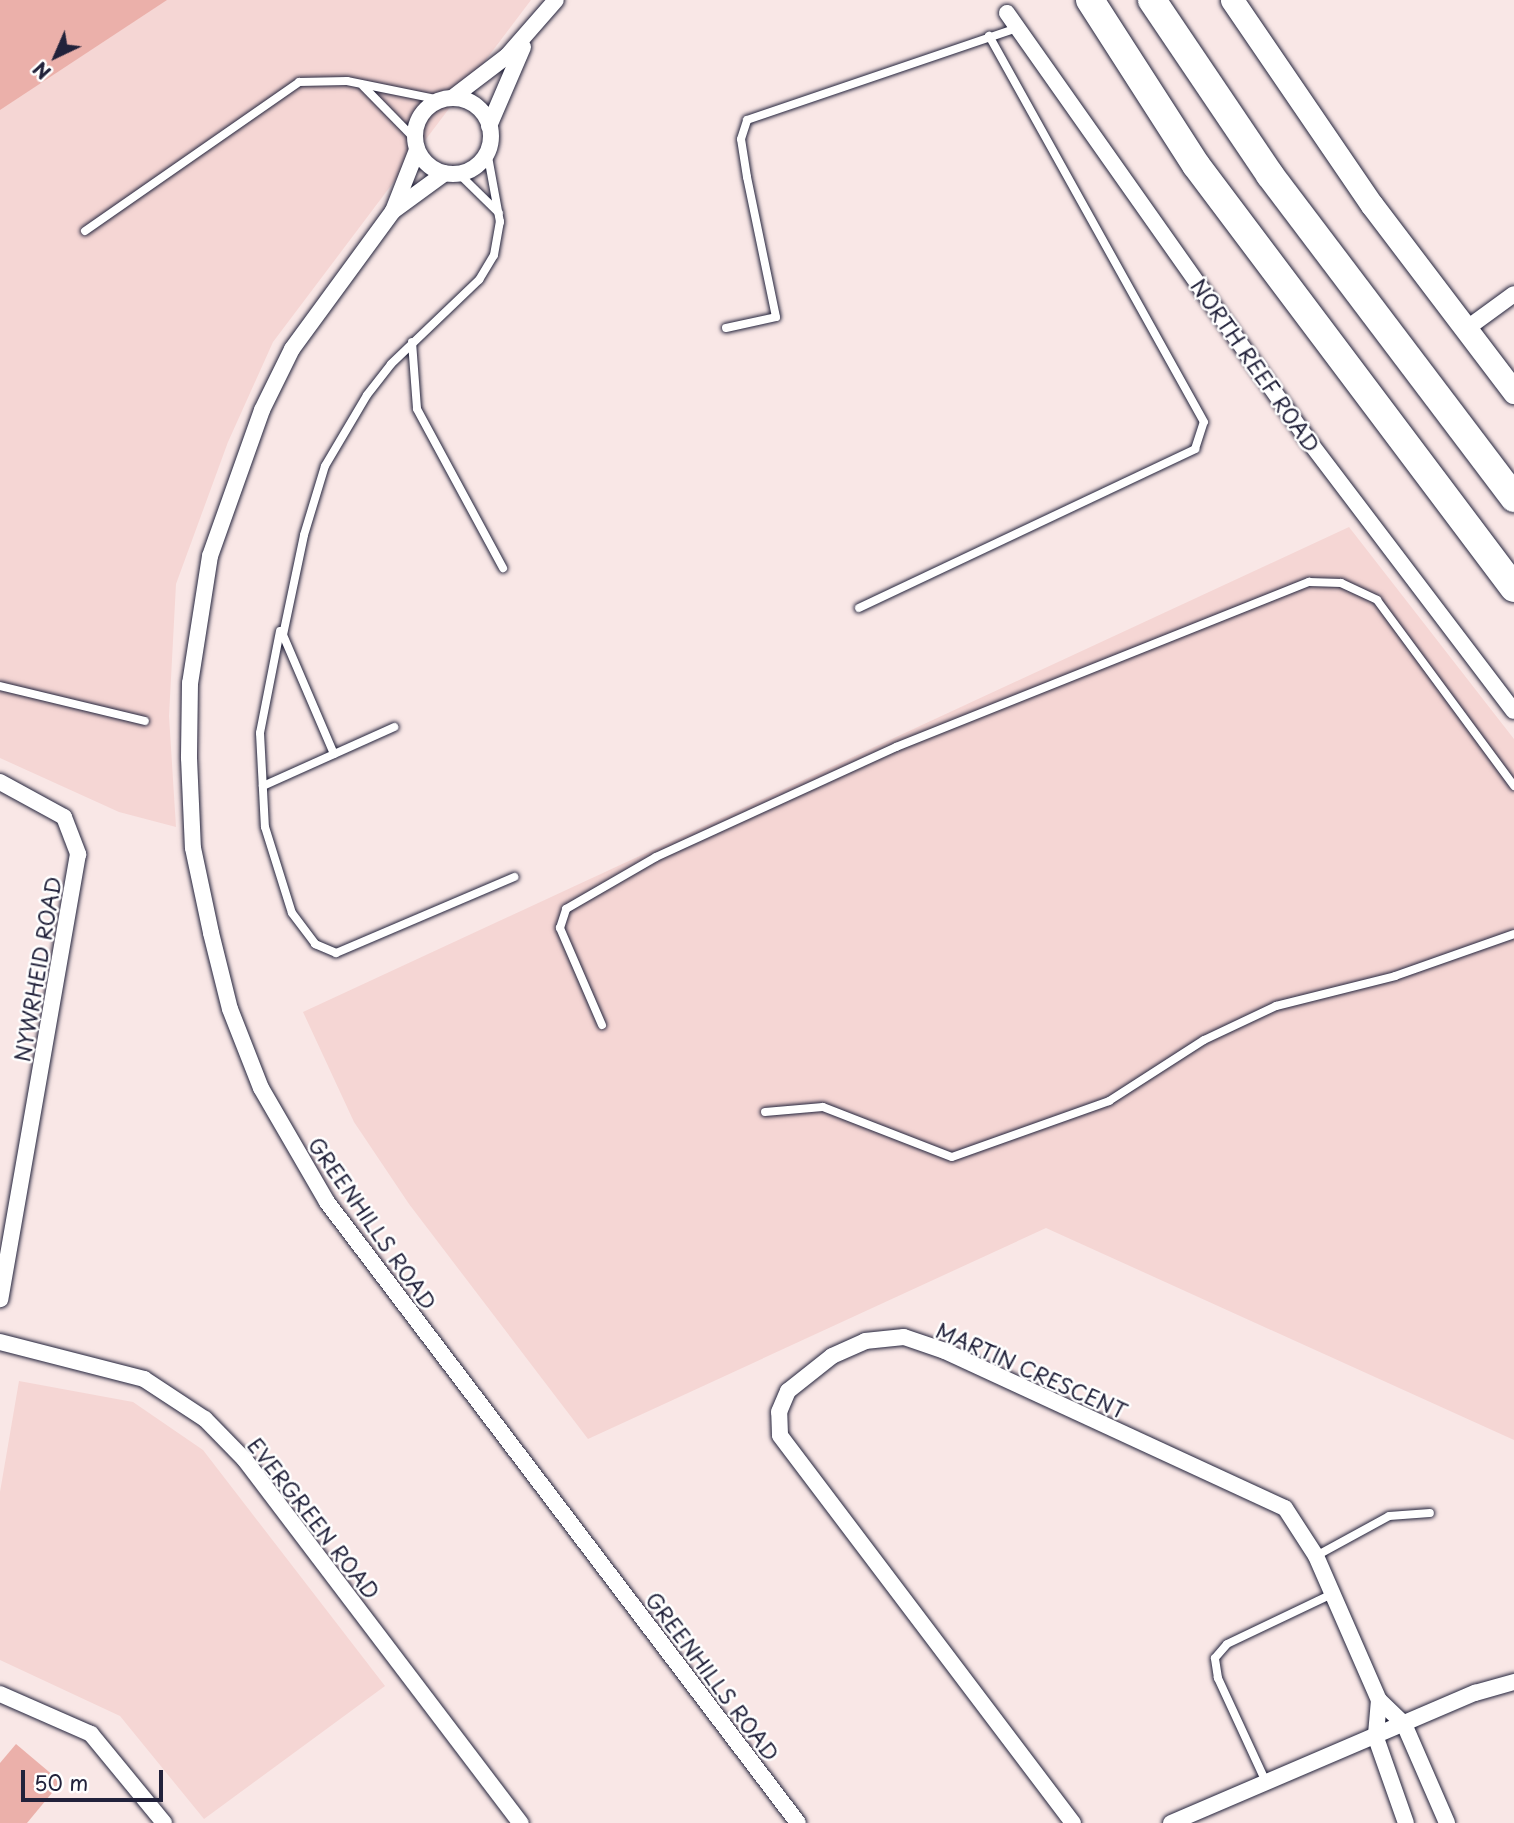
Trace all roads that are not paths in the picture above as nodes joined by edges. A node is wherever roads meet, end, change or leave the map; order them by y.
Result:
1 (556, 0) edge
2 (1090, 0) edge
3 (1152, 0) edge
4 (1232, 0) edge
5 (1007, 13) dead end
6 (1018, 28) junction
7 (529, 35) junction
8 (989, 36) junction
9 (363, 86) junction
10 (446, 99) junction
11 (489, 126) junction
12 (416, 144) junction
13 (487, 151) junction
14 (452, 173) junction
15 (393, 211) junction
16 (499, 213) junction
17 (85, 231) dead end
18 (1514, 294) edge
19 (726, 328) dead end
20 (1466, 329) junction
21 (412, 342) junction
22 (1514, 392) edge
23 (1514, 498) edge
24 (503, 568) dead end
25 (1514, 589) edge
26 (859, 608) dead end
27 (282, 625) junction
28 (0, 686) edge
29 (1514, 711) edge
30 (145, 721) dead end
31 (394, 727) dead end
32 (334, 754) junction
33 (0, 782) edge
34 (262, 786) junction
35 (1514, 786) edge
36 (514, 877) dead end
37 (1514, 934) edge
38 (603, 1025) dead end
39 (765, 1112) dead end
40 (0, 1299) edge
41 (0, 1342) edge
42 (1430, 1513) dead end
43 (1316, 1556) junction
44 (1332, 1594) junction
45 (1509, 1686) edge
46 (0, 1694) edge
47 (1379, 1700) junction
48 (1404, 1724) junction
49 (1376, 1738) junction
50 (1266, 1782) junction
51 (1066, 1821) edge
52 (164, 1823) edge
53 (521, 1823) edge
54 (798, 1823) edge
55 (1171, 1823) edge
56 (1406, 1823) edge
57 (1447, 1823) edge

1 - 7 street
2 - 25 highway
3 - 23 highway
4 - 20 main road
5 - 6 street, NORTH REEF ROAD
6 - 8 lane
6 - 29 street, NORTH REEF ROAD
7 - 10 street
7 - 11 street
8 - 19 lane
8 - 26 lane
9 - 10 lane
9 - 12 lane
9 - 17 lane
10 - 11 street
10 - 12 street
11 - 13 street
12 - 14 street
12 - 15 street, GREENHILLS ROAD
13 - 14 street
13 - 16 lane
14 - 15 street, GREENHILLS ROAD
14 - 16 lane
15 - 54 street, GREENHILLS ROAD
16 - 21 lane
18 - 20 street
20 - 22 main road
21 - 24 lane
21 - 27 lane
27 - 32 lane
27 - 34 lane
28 - 30 lane
31 - 32 lane
32 - 34 lane
33 - 40 street, NYWRHEID ROAD
34 - 36 lane
35 - 38 lane
37 - 39 lane
41 - 53 street, EVERGREEN ROAD
42 - 43 lane
43 - 44 street, MARTIN CRESCENT
43 - 51 street, MARTIN CRESCENT
44 - 47 street, MARTIN CRESCENT
44 - 50 lane
45 - 48 street
46 - 52 street
47 - 48 street, MARTIN CRESCENT
47 - 49 street, MARTIN CRESCENT
48 - 49 street
48 - 57 street, MARTIN CRESCENT
49 - 50 street
49 - 56 street, MARTIN CRESCENT
50 - 55 street

